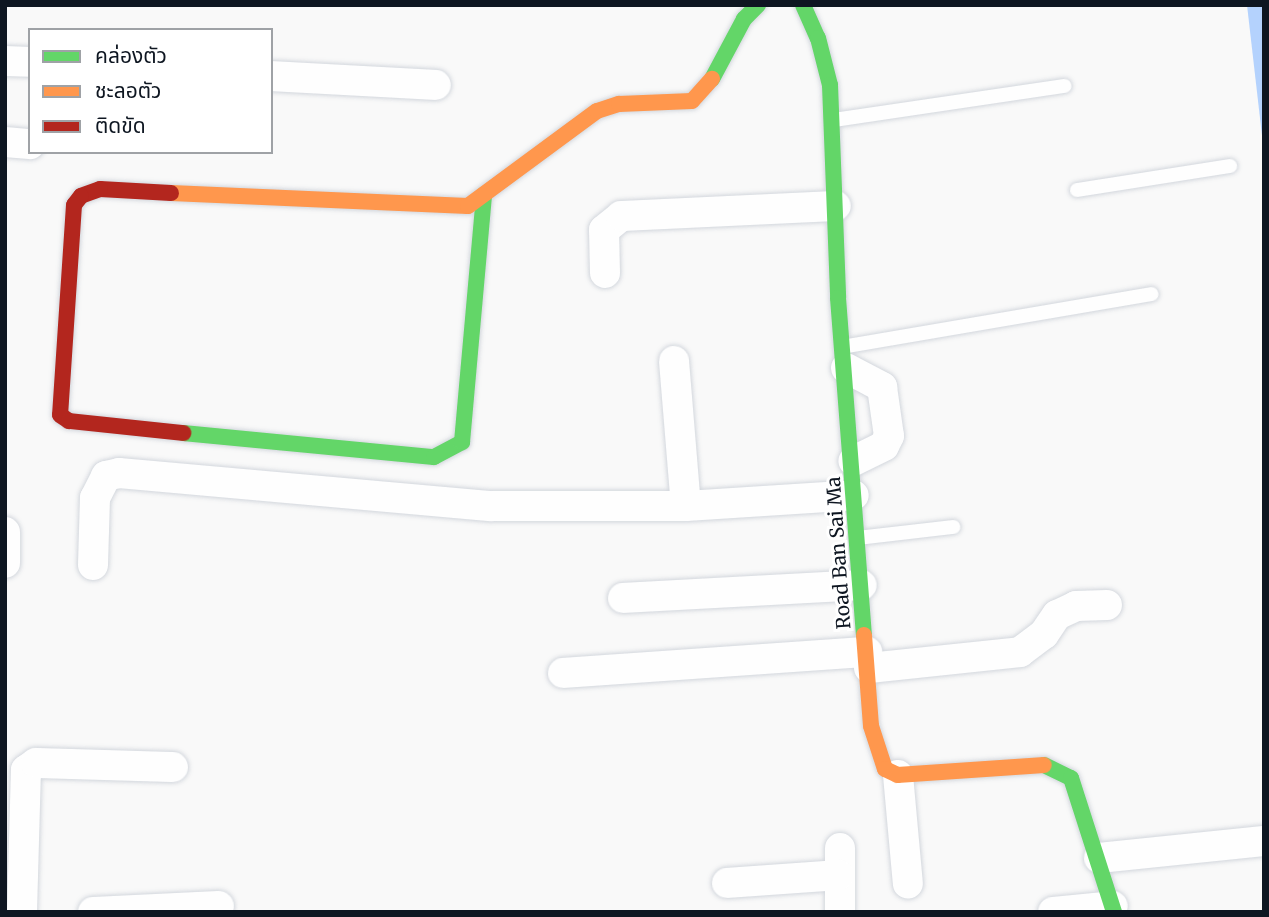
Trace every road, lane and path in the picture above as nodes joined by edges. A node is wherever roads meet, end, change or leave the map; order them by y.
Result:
1 (758, 5) edge
2 (803, 5) edge
3 (5, 61) edge
4 (28, 62) edge
5 (273, 76) edge
6 (436, 85) dead end
7 (1065, 86) dead end
8 (832, 121) junction
9 (5, 142) edge
10 (28, 144) edge
11 (1230, 166) dead end
12 (1077, 190) dead end
13 (484, 195) junction
14 (836, 206) junction
15 (605, 273) dead end
16 (1151, 293) dead end
17 (844, 357) junction
18 (674, 361) dead end
19 (853, 461) joint
20 (854, 495) junction
21 (685, 506) junction
22 (953, 527) dead end
23 (857, 538) junction
24 (93, 565) dead end
25 (862, 585) junction
26 (623, 598) dead end
27 (1107, 605) dead end
28 (868, 660) junction
29 (563, 673) dead end
30 (173, 767) dead end
31 (898, 775) junction
32 (1263, 841) edge
33 (1099, 858) junction
34 (727, 883) dead end
35 (908, 884) dead end
36 (219, 906) dead end
37 (1114, 909) edge
38 (22, 912) edge
39 (93, 912) edge
40 (840, 912) edge
41 (1053, 912) edge

1 - 13 street
2 - 8 street
3 - 4 street
5 - 6 street
7 - 8 lane
8 - 14 street
9 - 10 street
11 - 12 lane
13 - 13 street
14 - 15 street
14 - 17 street
16 - 17 lane
17 - 19 street
18 - 21 street
19 - 20 street, Road Ban Sai Ma
20 - 21 street
20 - 23 street, Road Ban Sai Ma
21 - 24 street
22 - 23 lane
23 - 25 street, Road Ban Sai Ma
25 - 26 street
25 - 28 street, Road Ban Sai Ma
27 - 28 street
28 - 29 street
28 - 31 street, Road Ban Sai Ma
30 - 38 street
31 - 33 street
31 - 35 street
32 - 33 street
33 - 37 street
34 - 40 street
36 - 39 street
37 - 41 street

